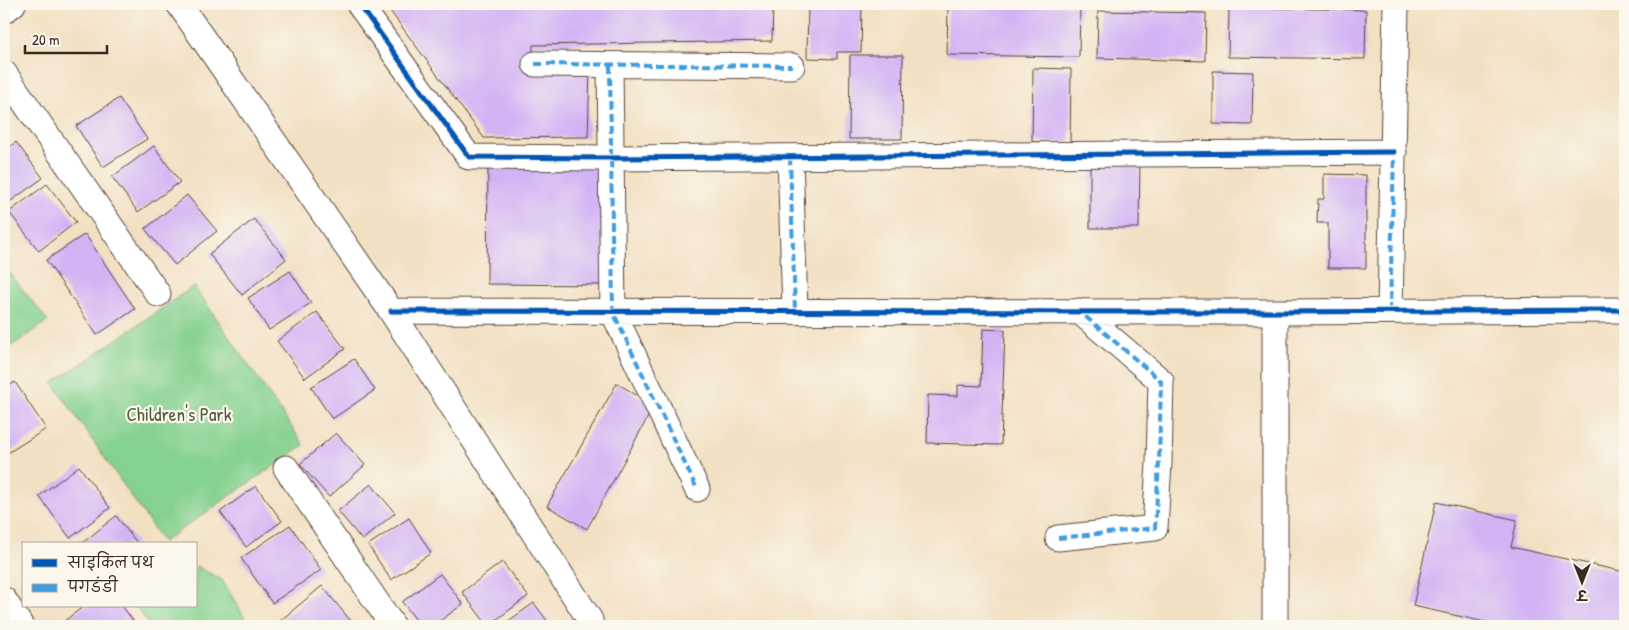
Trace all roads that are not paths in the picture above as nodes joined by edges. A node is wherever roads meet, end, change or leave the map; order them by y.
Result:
1 (13, 4) edge
2 (178, 4) edge
3 (359, 4) edge
4 (1396, 4) edge
5 (4, 10) edge
6 (535, 64) dead end
7 (610, 65) junction
8 (792, 66) dead end
9 (4, 74) edge
10 (1394, 152) junction
11 (790, 157) junction
12 (611, 158) junction
13 (158, 294) dead end
14 (1625, 310) edge
15 (391, 311) junction
16 (795, 311) junction
17 (1079, 311) junction
18 (1390, 311) junction
19 (612, 312) junction
20 (1274, 312) junction
21 (286, 468) dead end
22 (697, 489) dead end
23 (1058, 538) dead end
24 (4, 600) edge
25 (22, 626) edge
26 (393, 626) edge
27 (591, 626) edge
28 (1274, 626) edge

1 - 5 street
2 - 15 street
3 - 12 street
4 - 10 street
6 - 7 street
7 - 8 street
7 - 12 street
9 - 13 street
10 - 11 street
10 - 18 street
11 - 12 street
11 - 16 street
12 - 19 street
14 - 18 street
15 - 19 street
15 - 27 street
16 - 17 street
16 - 19 street
17 - 20 street
17 - 23 street
18 - 20 street
19 - 22 street
20 - 28 street
21 - 26 street
24 - 25 street

